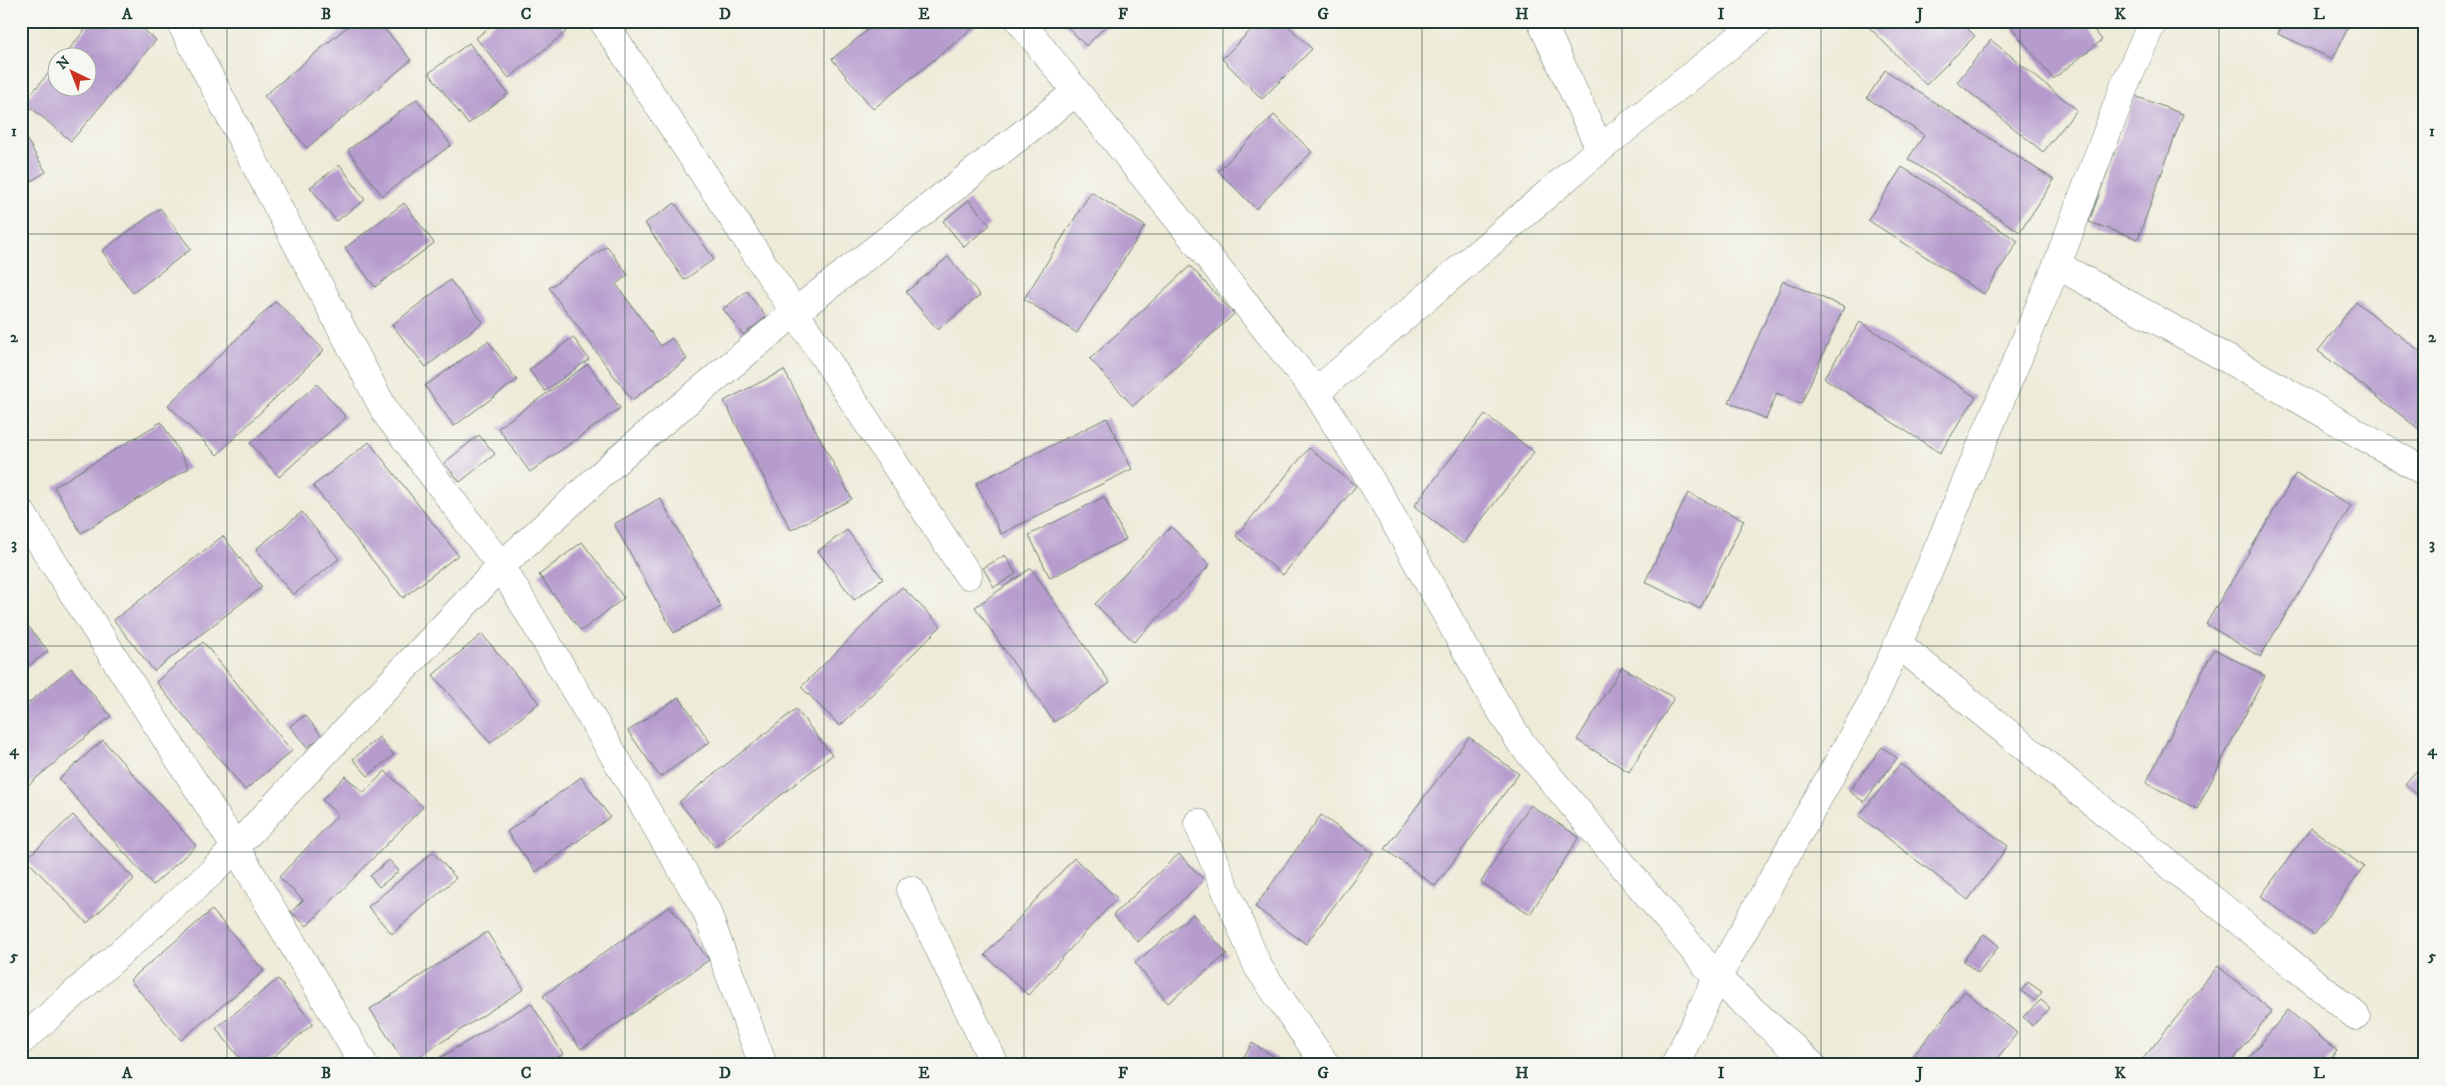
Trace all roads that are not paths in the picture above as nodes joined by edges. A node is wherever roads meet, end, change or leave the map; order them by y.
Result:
1 (180, 21) edge
2 (603, 21) edge
3 (1020, 21) edge
4 (1541, 21) edge
5 (1760, 21) edge
6 (2153, 21) edge
7 (1076, 92) junction
8 (1600, 150) junction
9 (2057, 265) junction
10 (794, 313) junction
11 (1316, 392) junction
12 (2425, 472) edge
13 (21, 512) edge
14 (501, 566) junction
15 (968, 575) dead end
16 (1898, 644) junction
17 (1198, 823) dead end
18 (236, 848) junction
19 (911, 890) dead end
20 (1717, 978) junction
21 (2356, 1016) dead end
22 (21, 1041) edge
23 (364, 1065) edge
24 (763, 1065) edge
25 (995, 1065) edge
26 (1326, 1065) edge
27 (1675, 1065) edge
28 (1812, 1065) edge

1 - 14 street
2 - 10 street
3 - 7 street
4 - 8 street
5 - 8 street
6 - 9 street
7 - 10 street
7 - 11 street
8 - 11 street
9 - 12 street
9 - 16 street
10 - 14 street
10 - 15 street
11 - 20 street
13 - 18 street
14 - 18 street
14 - 24 street
16 - 20 street
16 - 21 street
17 - 26 street
18 - 22 street
18 - 23 street
19 - 25 street
20 - 27 street
20 - 28 street

